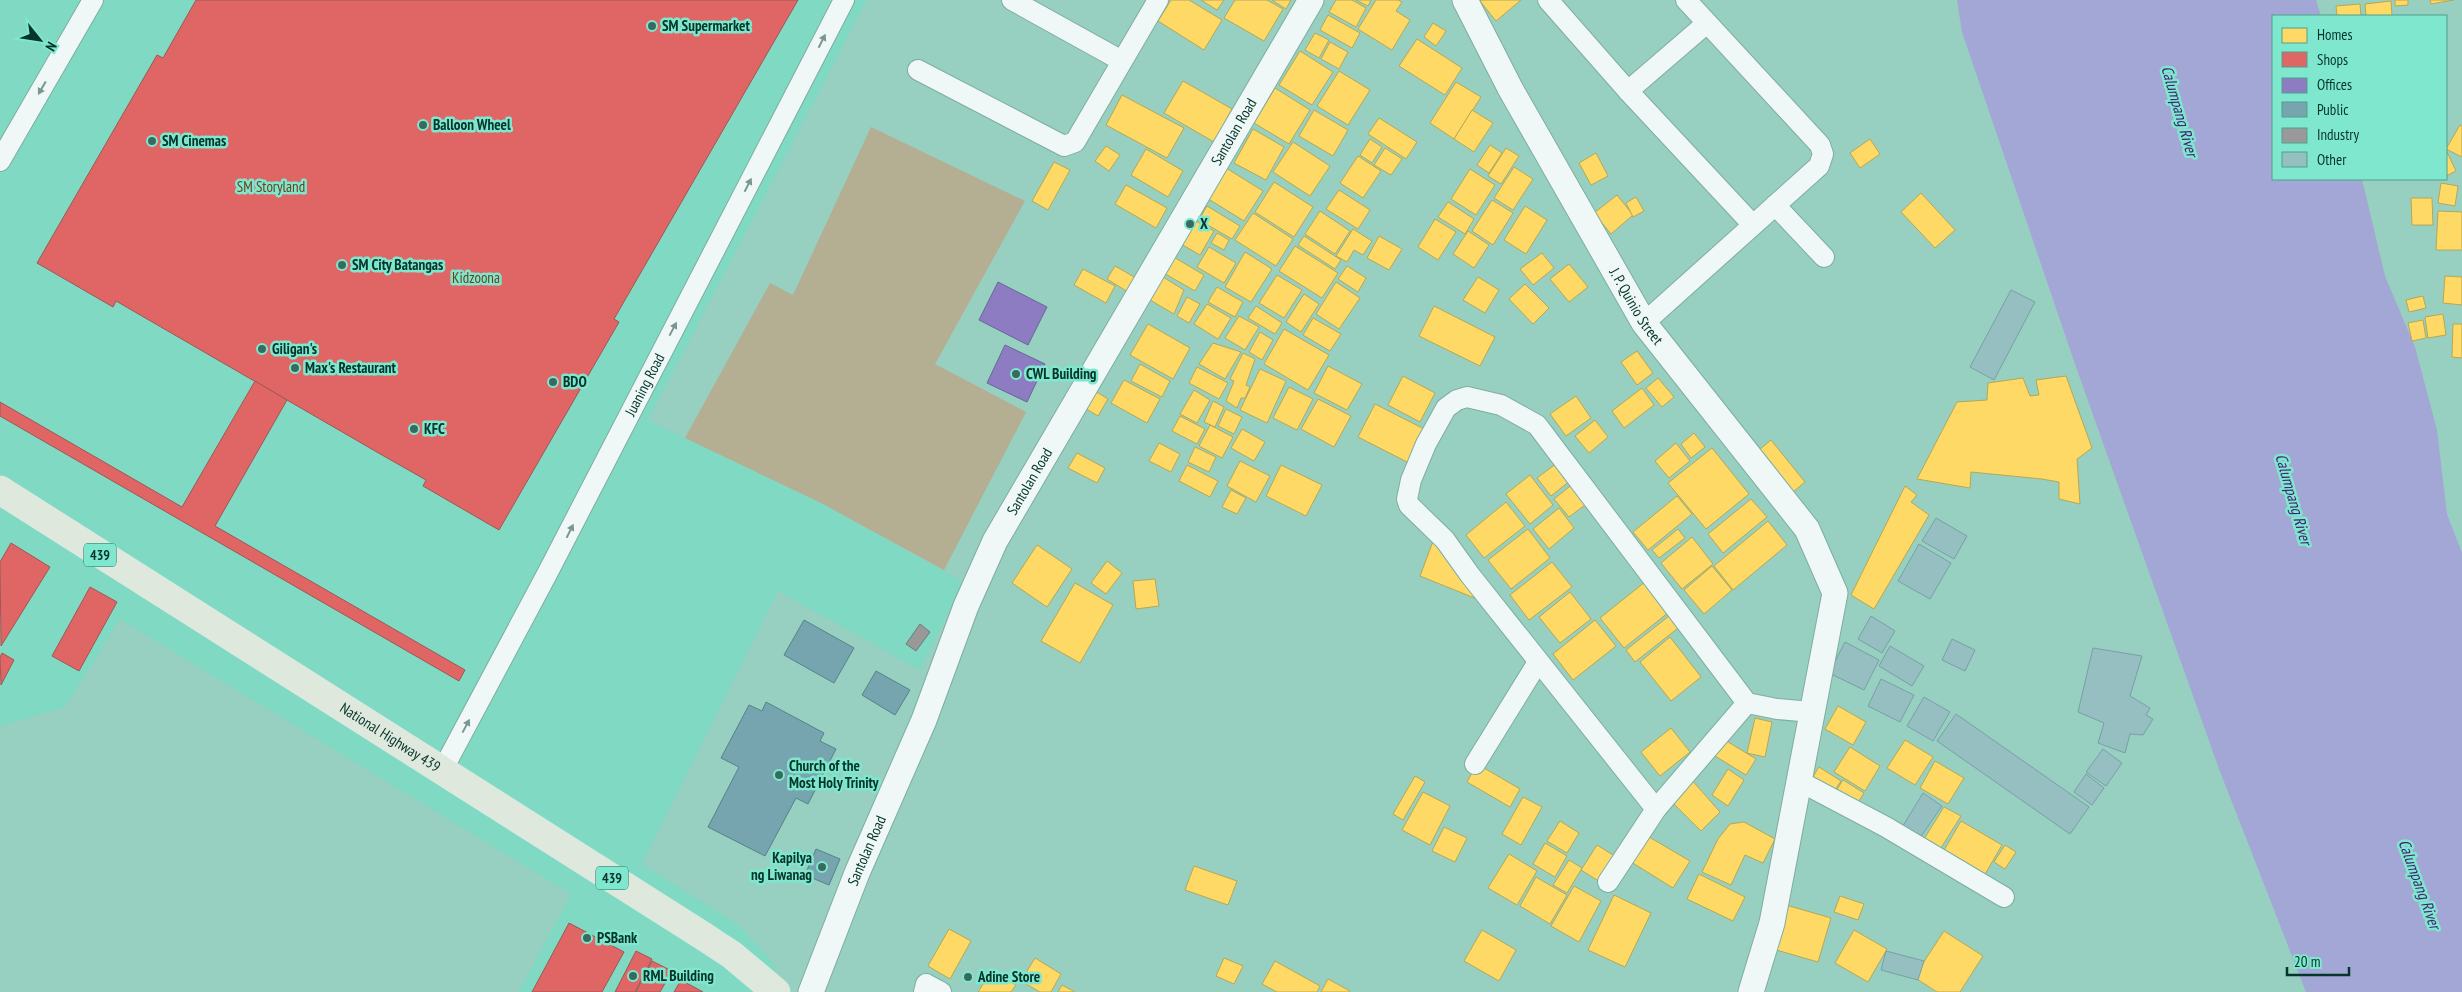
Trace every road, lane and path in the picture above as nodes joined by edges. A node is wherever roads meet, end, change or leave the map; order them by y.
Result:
1 (93, 0) edge
2 (844, 0) edge
3 (1012, 0) edge
4 (1158, 0) edge
5 (1311, 0) edge
6 (1548, 0) edge
7 (1686, 0) edge
8 (1469, 2) edge
9 (1707, 24) junction
10 (1122, 60) junction
11 (918, 70) dead end
12 (1628, 91) junction
13 (0, 161) edge
14 (1776, 205) junction
15 (1753, 225) junction
16 (1824, 256) dead end
17 (1644, 323) junction
18 (0, 490) edge
19 (1538, 662) junction
20 (1747, 703) junction
21 (1812, 712) junction
22 (1476, 764) dead end
23 (443, 769) junction
24 (1799, 781) junction
25 (1656, 809) junction
26 (1608, 882) dead end
27 (2004, 897) dead end
28 (776, 992) edge
29 (811, 992) edge
30 (924, 992) edge
31 (941, 992) edge
32 (1751, 992) edge

1 -> 13 street
23 -> 2 street, Juaning Road
3 - 10 street
4 - 10 street
5 - 29 street, Santolan Road
6 - 12 street
7 - 9 street
8 - 17 street, J. P. Quinio Street
9 - 12 street
9 - 14 street
10 - 11 street
12 - 15 street
14 - 15 street
14 - 16 street
15 - 17 street
17 - 21 street, J. P. Quinio Street
18 - 23 main road, National Highway 439 / 439
19 - 20 street
19 - 22 street
19 - 25 street
20 - 21 street
20 - 25 street
21 - 24 street
23 - 28 main road, National Highway 439 / 439
24 - 27 street
24 - 32 street
25 - 26 street
30 - 31 street

